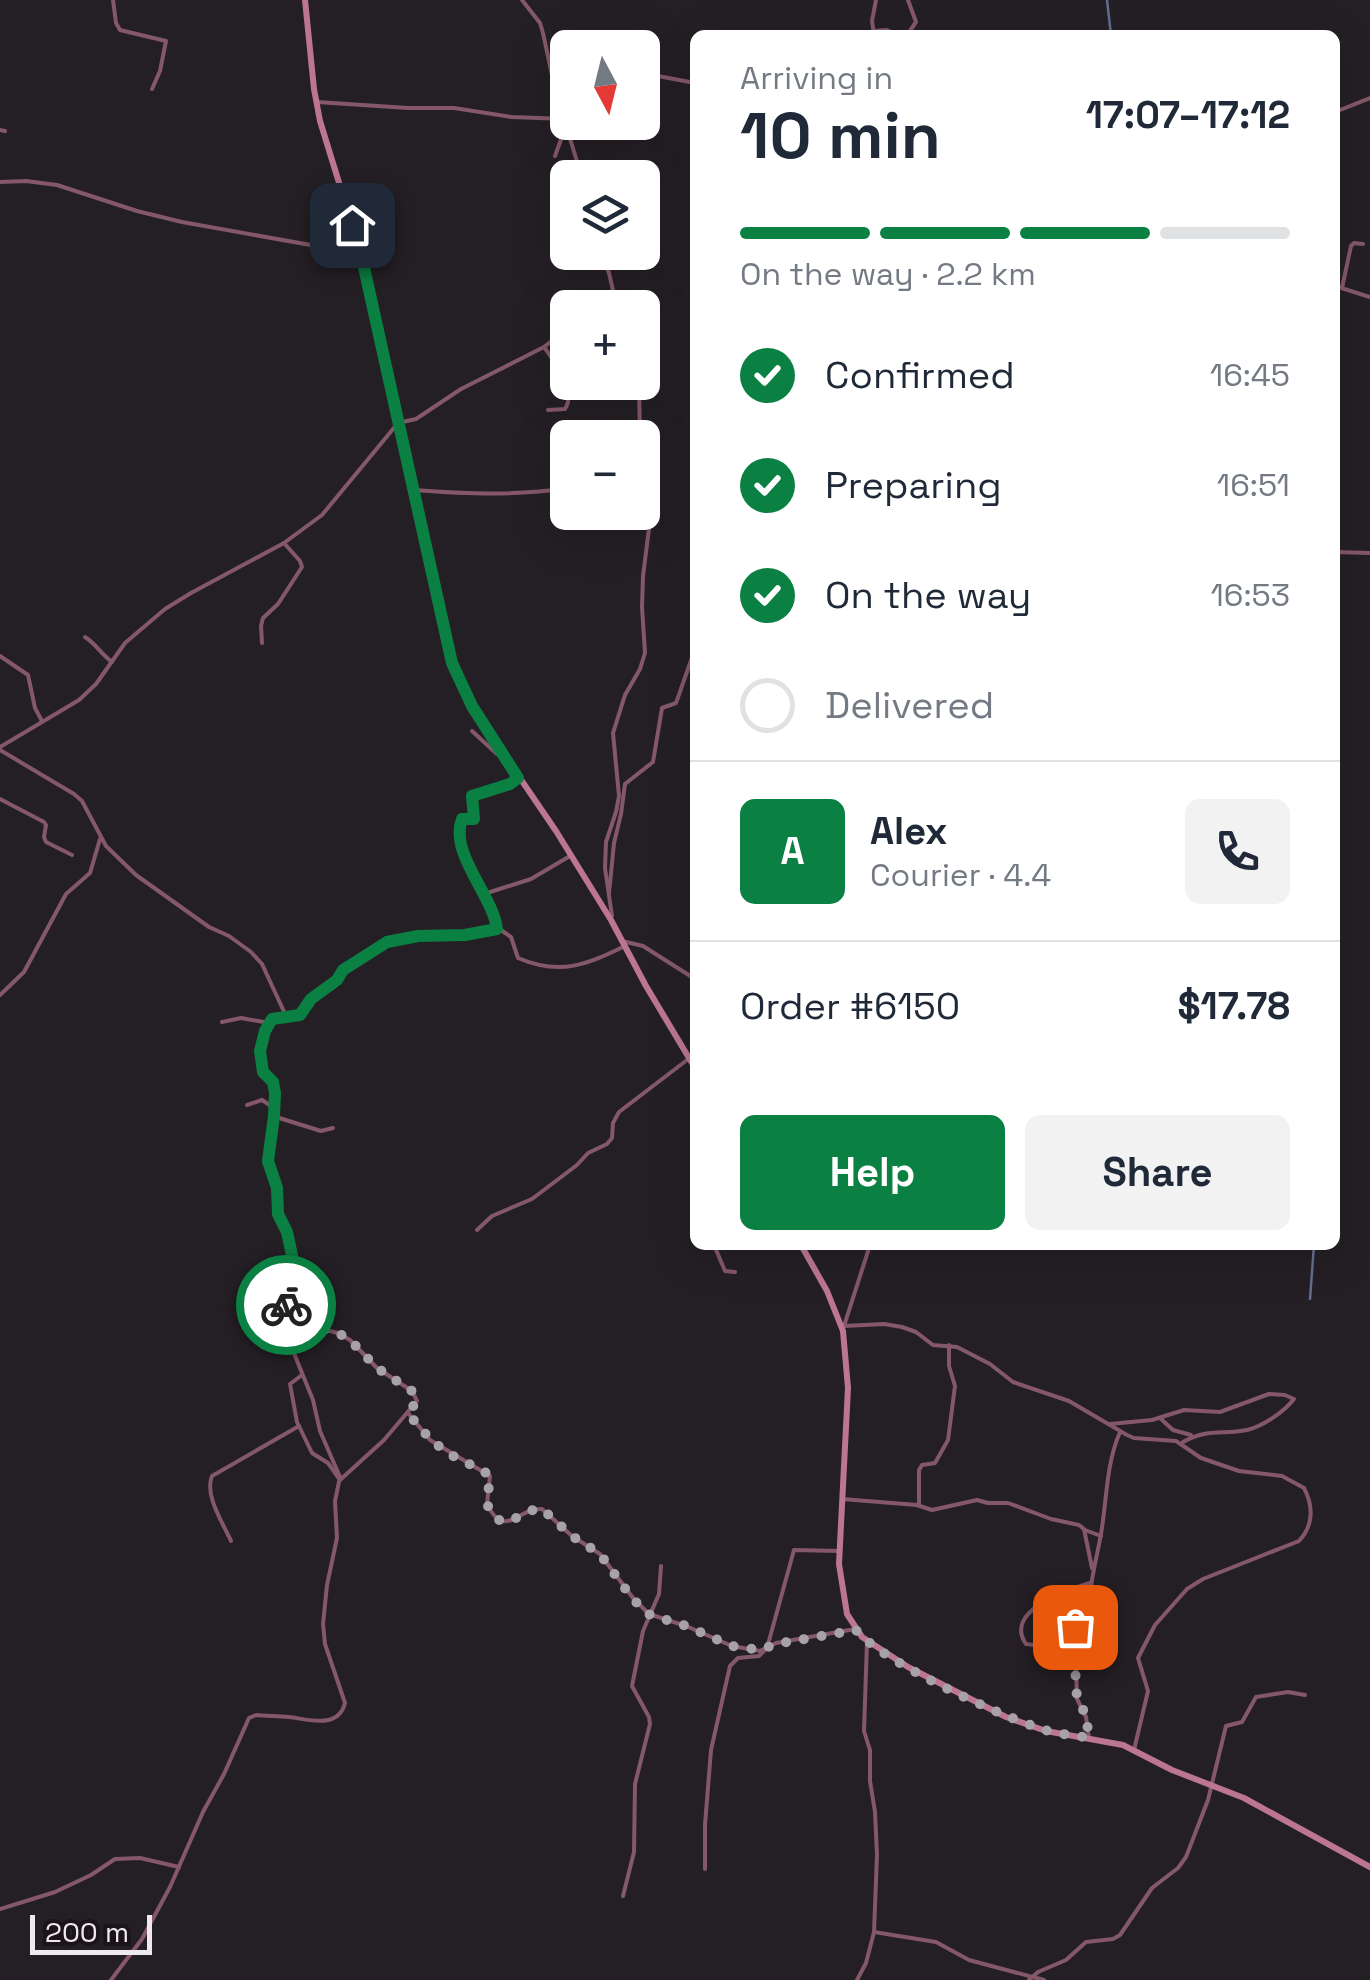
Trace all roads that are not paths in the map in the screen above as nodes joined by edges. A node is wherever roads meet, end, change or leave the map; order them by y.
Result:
1 (114, 0) edge
2 (305, 0) edge
3 (522, 0) edge
4 (876, 0) edge
5 (908, 0) edge
6 (874, 30) edge
7 (911, 30) edge
8 (550, 64) edge
9 (660, 76) edge
10 (690, 82) edge
11 (152, 89) dead end
12 (1370, 98) edge
13 (316, 102) junction
14 (1340, 110) edge
15 (550, 120) edge
16 (560, 140) edge
17 (555, 156) dead end
18 (0, 182) edge
19 (1363, 244) dead end
20 (361, 254) junction
21 (1342, 288) joint
22 (1370, 297) edge
23 (550, 342) edge
24 (544, 347) junction
25 (548, 410) dead end
26 (398, 423) junction
27 (414, 490) junction
28 (550, 491) edge
29 (649, 530) edge
30 (284, 542) junction
31 (1340, 552) edge
32 (1370, 554) edge
33 (85, 636) dead end
34 (262, 643) dead end
35 (0, 656) edge
36 (112, 662) junction
37 (690, 664) edge
38 (42, 722) junction
39 (472, 731) dead end
40 (0, 748) edge
41 (504, 756) junction
42 (518, 778) junction
43 (0, 799) edge
44 (101, 838) junction
45 (72, 855) dead end
46 (571, 855) junction
47 (484, 894) junction
48 (609, 899) junction
49 (612, 920) junction
50 (497, 929) junction
51 (624, 944) junction
52 (690, 976) edge
53 (0, 995) edge
54 (286, 1016) junction
55 (222, 1022) dead end
56 (269, 1022) junction
57 (689, 1058) joint
58 (248, 1105) dead end
59 (274, 1108) junction
60 (274, 1116) junction
61 (333, 1128) dead end
62 (476, 1230) dead end
63 (716, 1250) edge
64 (803, 1250) edge
65 (868, 1250) edge
66 (736, 1272) dead end
67 (288, 1321) junction
68 (843, 1328) junction
69 (948, 1346) junction
70 (302, 1375) junction
71 (408, 1413) junction
72 (1160, 1418) junction
73 (1105, 1424) junction
74 (300, 1426) junction
75 (1120, 1432) junction
76 (1196, 1436) junction
77 (1181, 1444) junction
78 (340, 1480) junction
79 (842, 1499) junction
80 (919, 1506) junction
81 (1084, 1529) junction
82 (1101, 1536) junction
83 (231, 1541) dead end
84 (839, 1551) junction
85 (661, 1566) dead end
86 (1093, 1570) junction
87 (1090, 1582) junction
88 (648, 1614) junction
89 (856, 1630) junction
90 (867, 1642) junction
91 (767, 1648) junction
92 (1074, 1650) junction
93 (1305, 1695) dead end
94 (1089, 1738) junction
95 (1134, 1750) junction
96 (1212, 1785) junction
97 (179, 1867) junction
98 (1370, 1867) edge
99 (705, 1869) dead end
100 (623, 1896) dead end
101 (0, 1909) edge
102 (874, 1932) junction
103 (1031, 1978) edge
104 (111, 1980) edge
105 (857, 1980) edge
106 (1044, 1980) edge

1 - 11 street
2 - 13 street
3 - 8 street
4 - 6 street
5 - 7 street
9 - 10 street
12 - 14 street
13 - 15 street
13 - 20 street
16 - 17 street
18 - 20 street
19 - 21 street
20 - 26 street
21 - 22 street
23 - 24 street
24 - 25 street
24 - 26 street
26 - 27 street
26 - 30 street
27 - 28 street
27 - 41 street
29 - 48 street
30 - 34 street
30 - 36 street
31 - 32 street
33 - 36 street
35 - 38 street
36 - 38 street
37 - 48 street
38 - 40 street
39 - 41 street
40 - 44 street
41 - 42 street
42 - 46 street
42 - 47 street
43 - 45 street
44 - 53 street
44 - 54 street
46 - 47 street
46 - 49 street
47 - 50 street
48 - 49 street
49 - 51 street
50 - 51 street
50 - 54 street
51 - 52 street
51 - 57 street
54 - 56 street
55 - 56 street
56 - 59 street
57 - 62 street
58 - 59 street
59 - 60 street
60 - 61 street
60 - 67 street
63 - 66 street
64 - 68 street
65 - 68 street
67 - 70 street
67 - 71 street
68 - 69 street
68 - 79 street
69 - 73 street
69 - 80 street
70 - 74 street
70 - 78 street
71 - 78 street
71 - 88 street
72 - 73 street
72 - 76 street
72 - 76 street
73 - 75 street
74 - 78 street
74 - 83 street
75 - 77 street
75 - 82 street
76 - 77 street
77 - 95 street
78 - 97 street
79 - 80 street
79 - 84 street
80 - 81 street
81 - 82 street
81 - 86 street
82 - 86 street
84 - 89 street
84 - 91 street
85 - 88 street
86 - 87 street
87 - 92 street
87 - 92 street
88 - 91 street
88 - 100 street
89 - 90 street
89 - 91 street
90 - 94 street
90 - 102 street
91 - 99 street
92 - 94 street
93 - 96 street
94 - 95 street
95 - 96 street
96 - 98 street
96 - 103 street
97 - 101 street
97 - 104 street
102 - 103 street
102 - 105 street
103 - 106 street

